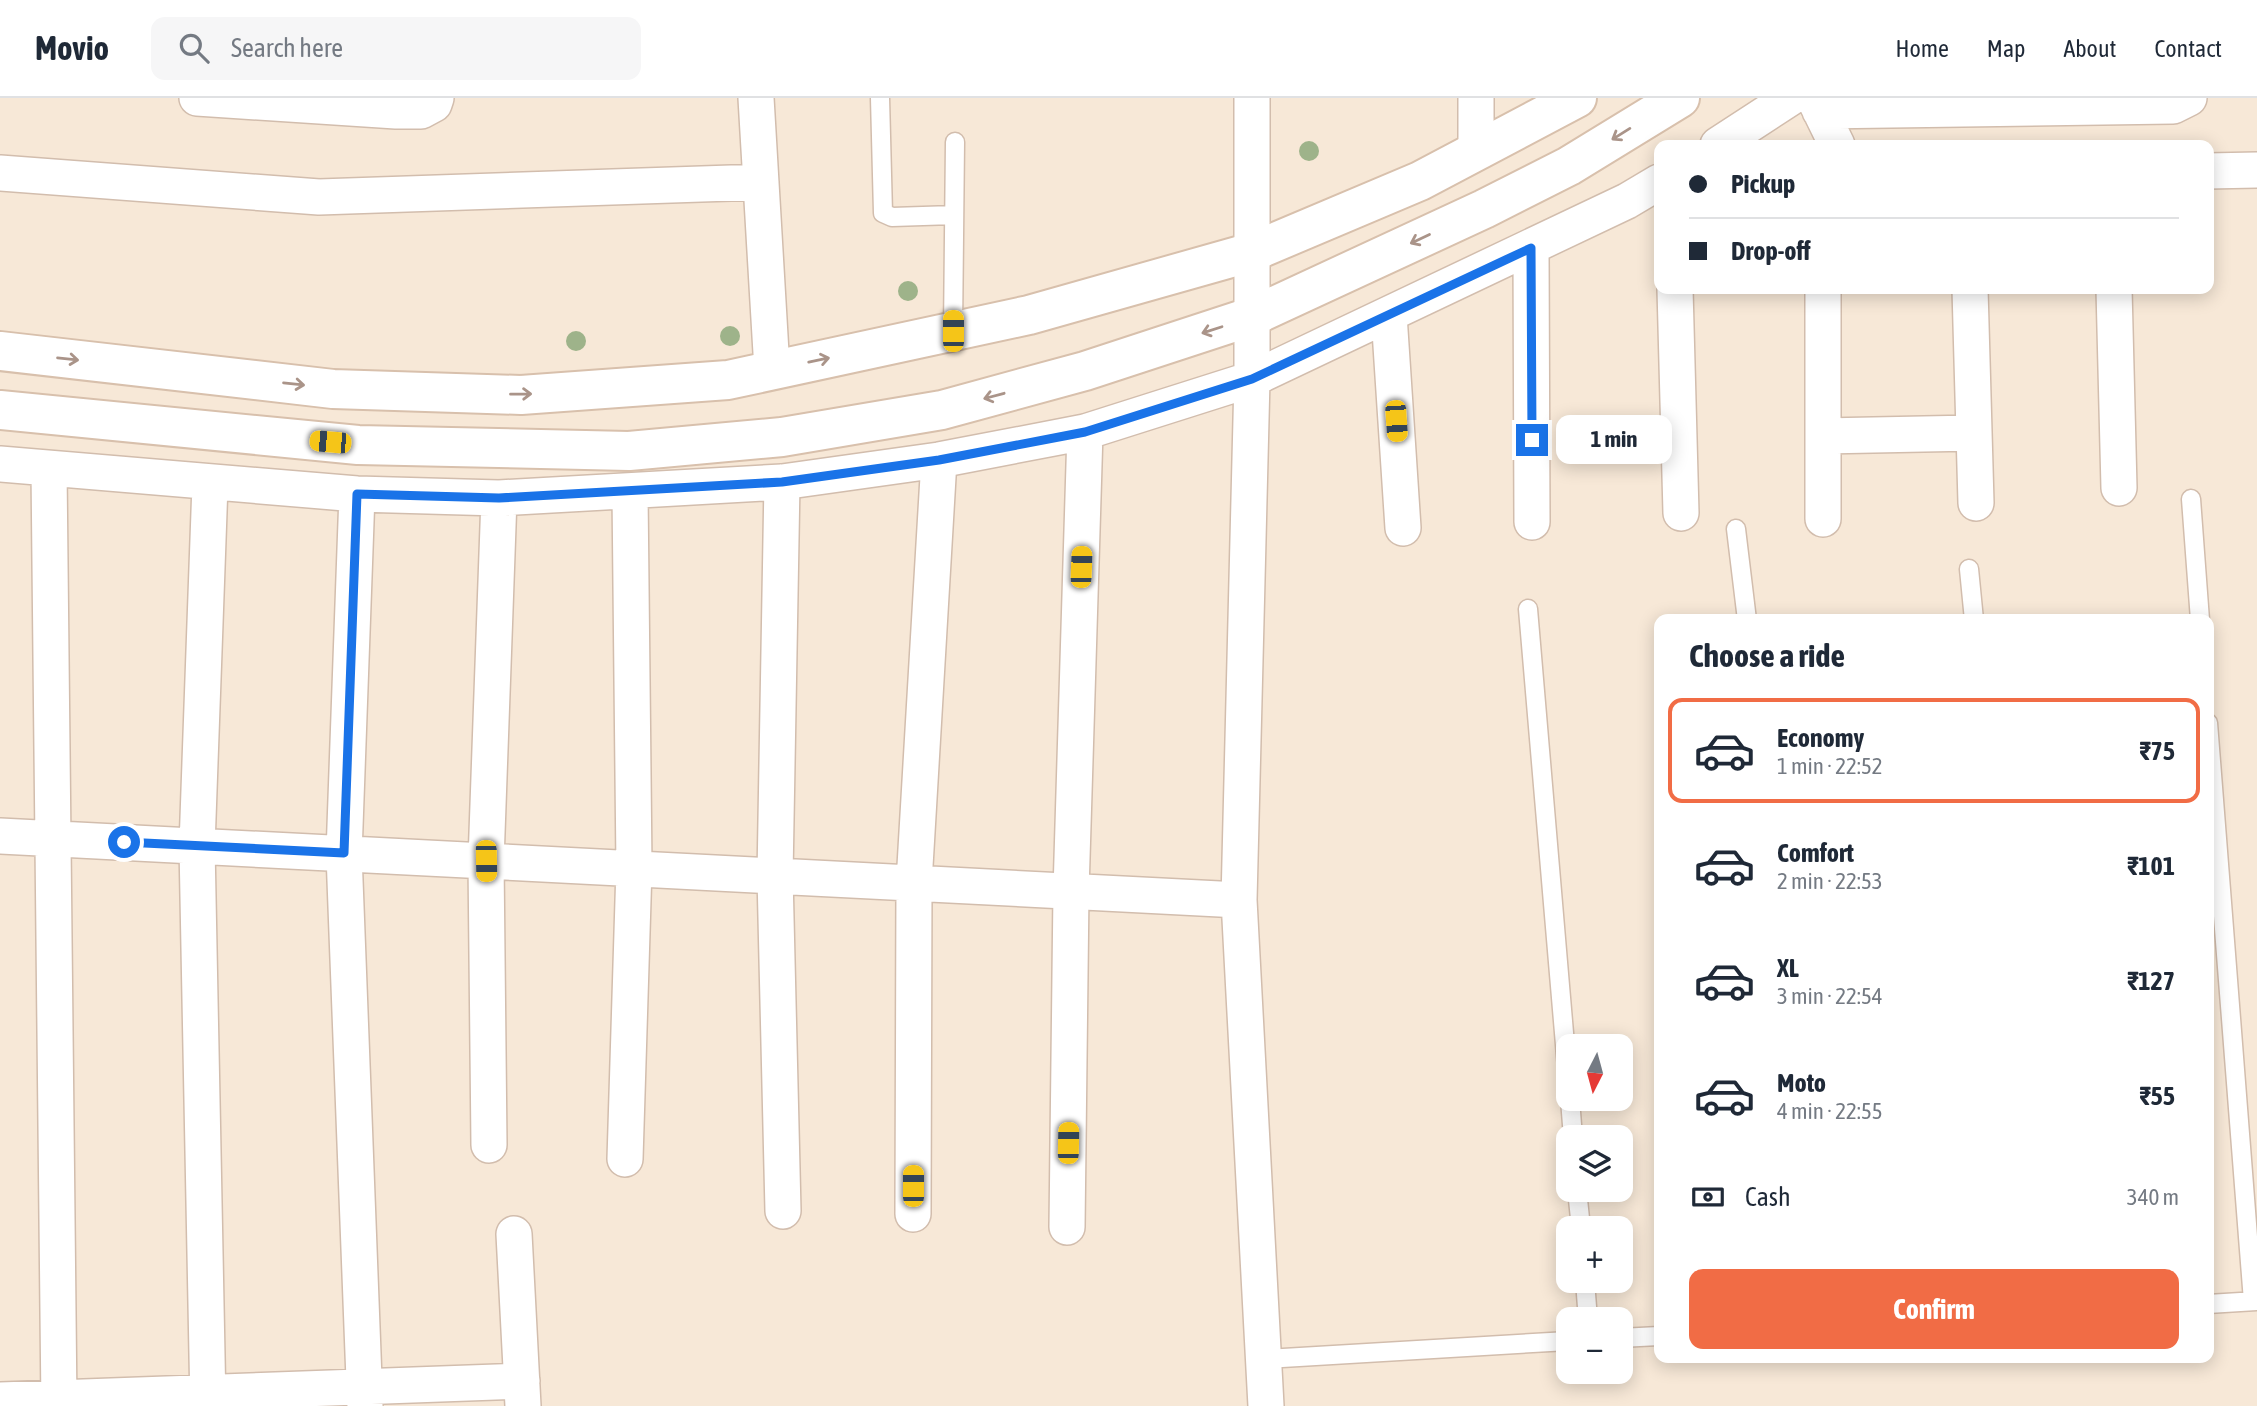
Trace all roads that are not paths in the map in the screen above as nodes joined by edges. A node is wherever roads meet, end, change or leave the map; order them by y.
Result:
1 (197, 98) edge
2 (436, 98) edge
3 (755, 98) edge
4 (880, 98) edge
5 (1252, 98) edge
6 (1476, 98) edge
7 (1577, 98) edge
8 (1679, 98) edge
9 (2189, 98) edge
10 (284, 101) edge
11 (2088, 102) edge
12 (1969, 104) edge
13 (1818, 119) edge
14 (1737, 140) edge
15 (955, 142) dead end
16 (1476, 152) junction
17 (2257, 170) edge
18 (2214, 171) edge
19 (0, 173) edge
20 (761, 182) junction
21 (1654, 185) edge
22 (954, 215) junction
23 (1531, 248) junction
24 (1252, 252) junction
25 (1675, 294) edge
26 (1823, 294) edge
27 (1970, 294) edge
28 (2115, 294) edge
29 (1389, 315) junction
30 (1252, 316) junction
31 (953, 331) junction
32 (0, 351) edge
33 (772, 370) junction
34 (1252, 379) junction
35 (0, 410) edge
36 (1085, 432) junction
37 (1973, 433) junction
38 (1824, 436) junction
39 (939, 460) junction
40 (0, 464) edge
41 (49, 468) junction
42 (782, 482) junction
43 (210, 484) junction
44 (2119, 488) dead end
45 (630, 492) junction
46 (357, 494) junction
47 (499, 498) junction
48 (2191, 499) dead end
49 (1976, 503) dead end
50 (1681, 513) dead end
51 (1823, 519) dead end
52 (1532, 522) dead end
53 (1402, 527) dead end
54 (1736, 528) dead end
55 (1969, 569) dead end
56 (1528, 610) dead end
57 (1746, 614) edge
58 (1973, 614) edge
59 (2200, 614) edge
60 (0, 836) edge
61 (51, 838) junction
62 (197, 846) junction
63 (344, 853) junction
64 (486, 861) junction
65 (2214, 865) edge
66 (634, 868) junction
67 (775, 876) junction
68 (914, 883) junction
69 (1071, 891) junction
70 (1239, 900) junction
71 (2216, 912) edge
72 (1564, 1034) edge
73 (489, 1145) dead end
74 (625, 1159) dead end
75 (783, 1211) dead end
76 (913, 1214) dead end
77 (1067, 1227) dead end
78 (514, 1234) dead end
79 (2255, 1301) edge
80 (2214, 1304) edge
81 (1654, 1336) edge
82 (1633, 1337) edge
83 (1556, 1342) edge
84 (1264, 1359) junction
85 (523, 1393) edge
86 (365, 1396) edge
87 (207, 1399) edge
88 (0, 1400) edge
89 (58, 1402) edge
90 (1266, 1406) edge

1 - 10 street
2 - 10 street
3 - 20 street
4 - 22 lane
5 - 24 street
6 - 16 street
7 - 16 street
8 -> 30 street
9 - 11 street
11 - 12 street
12 - 13 street
13 - 14 street
15 - 22 lane
16 - 24 street
17 - 18 street
19 - 20 street
20 - 33 street
21 - 23 street
22 - 31 lane
23 - 29 street
23 - 52 street
24 - 30 street
24 - 31 street
25 - 50 street
26 - 38 street
27 - 37 street
28 - 44 street
29 - 34 street
29 - 53 street
30 - 34 street
30 -> 35 street
33 -> 31 street
32 -> 33 street
34 - 36 street
34 - 70 street
36 - 39 street
36 - 69 street
37 - 38 street
37 - 49 street
38 - 51 street
39 - 42 street
39 - 68 street
40 - 41 street
41 - 43 street
41 - 61 street
42 - 45 street
42 - 67 street
43 - 46 street
43 - 62 street
45 - 47 street
45 - 66 street
46 - 47 street
46 - 63 street
47 - 64 street
48 - 59 lane
54 - 57 lane
55 - 58 lane
56 - 72 lane
60 - 61 street
61 - 62 street
61 - 89 street
62 - 63 street
62 - 87 street
63 - 64 street
63 - 86 street
64 - 66 street
64 - 73 street
65 - 71 lane
66 - 67 street
66 - 74 street
67 - 68 street
67 - 75 street
68 - 69 street
68 - 76 street
69 - 70 street
69 - 77 street
70 - 84 street
71 - 79 lane
78 - 85 street
79 - 80 lane
81 - 82 lane
83 - 84 lane
84 - 90 street
85 - 86 street
86 - 87 street
87 - 89 street
88 - 89 street

